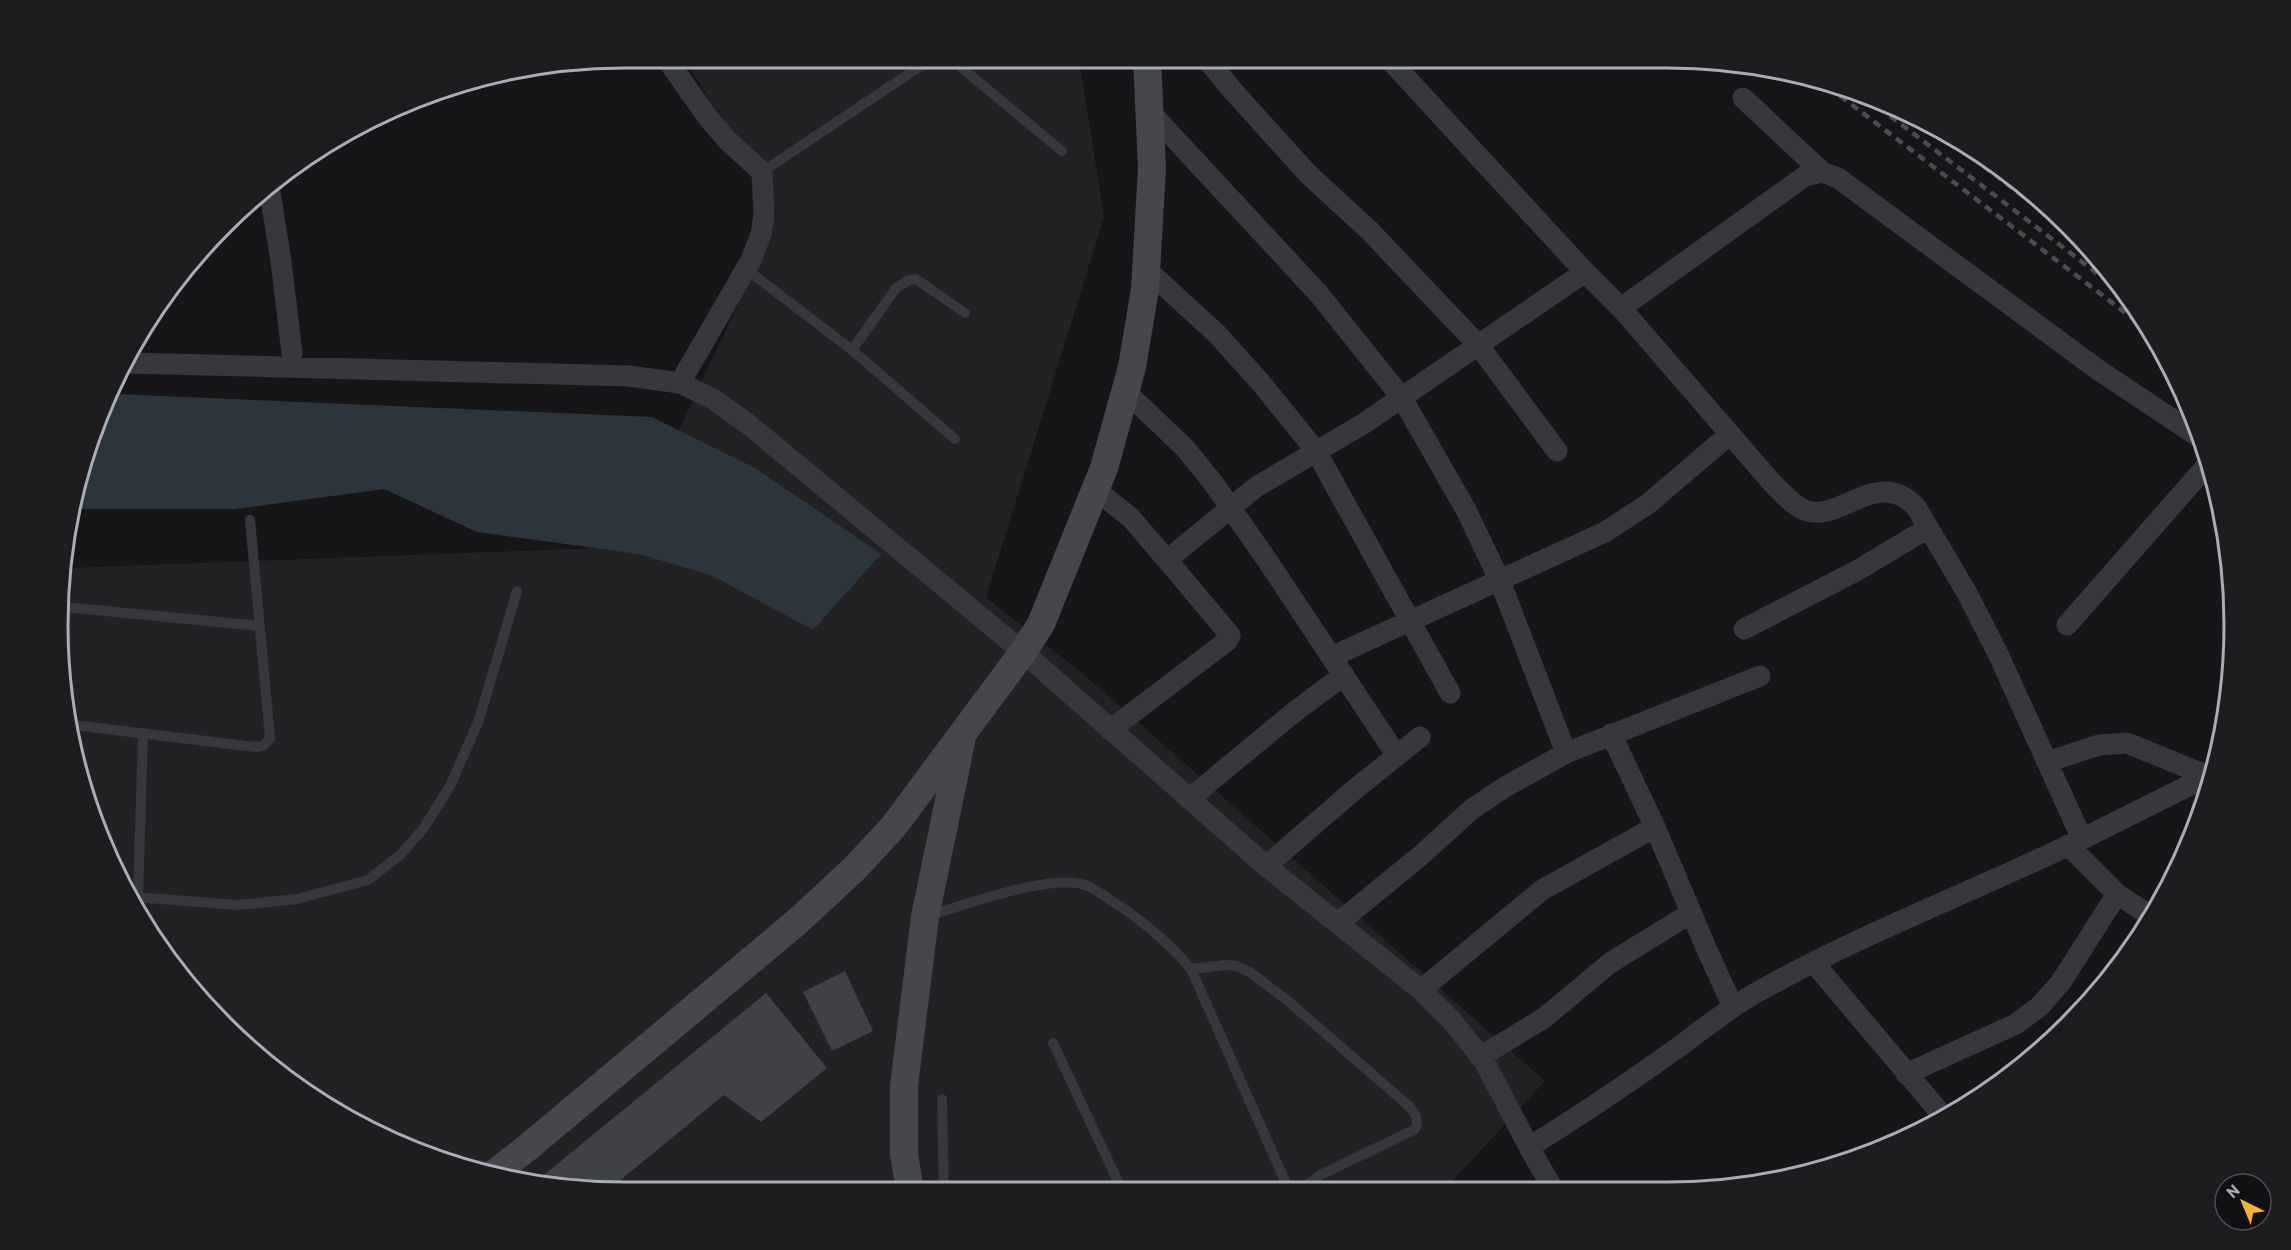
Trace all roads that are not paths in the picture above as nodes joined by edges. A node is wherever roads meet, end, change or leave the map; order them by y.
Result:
1 (673, 68) edge
2 (919, 68) edge
3 (962, 68) edge
4 (1148, 68) edge
5 (1214, 68) edge
6 (1397, 68) edge
7 (1743, 98) dead end
8 (1150, 112) junction
9 (1062, 151) dead end
10 (762, 172) junction
11 (1822, 172) junction
12 (270, 196) edge
13 (746, 269) junction
14 (1146, 269) junction
15 (1585, 272) junction
16 (1621, 308) junction
17 (965, 313) dead end
18 (1479, 346) junction
19 (852, 350) junction
20 (292, 352) dead end
21 (133, 363) edge
22 (680, 383) junction
23 (1125, 391) junction
24 (1402, 398) junction
25 (2188, 429) edge
26 (1730, 434) junction
27 (955, 439) dead end
28 (1557, 451) dead end
29 (1316, 452) junction
30 (2202, 471) edge
31 (1096, 489) junction
32 (1230, 508) junction
33 (250, 520) dead end
34 (1928, 528) junction
35 (1167, 560) junction
36 (1500, 581) junction
37 (517, 591) dead end
38 (68, 607) edge
39 (1412, 621) junction
40 (2067, 625) dead end
41 (260, 626) junction
42 (1744, 629) dead end
43 (1023, 652) junction
44 (1331, 657) junction
45 (1344, 675) junction
46 (1760, 676) dead end
47 (1450, 693) dead end
48 (77, 725) edge
49 (1110, 730) junction
50 (143, 733) junction
51 (963, 733) junction
52 (1611, 734) junction
53 (1420, 737) dead end
54 (1566, 753) junction
55 (1398, 756) junction
56 (2046, 762) junction
57 (2203, 775) edge
58 (2201, 781) edge
59 (1189, 799) junction
60 (1655, 827) junction
61 (2075, 842) junction
62 (1266, 866) junction
63 (136, 893) edge
64 (2117, 894) junction
65 (139, 898) edge
66 (2144, 912) edge
67 (1691, 913) junction
68 (925, 917) junction
69 (1338, 923) junction
70 (1814, 963) junction
71 (1191, 969) junction
72 (1421, 990) junction
73 (1733, 1007) junction
74 (1053, 1043) dead end
75 (1480, 1057) junction
76 (1906, 1074) junction
77 (942, 1099) dead end
78 (1939, 1111) edge
79 (1529, 1146) junction
80 (501, 1168) edge
81 (909, 1182) edge
82 (944, 1182) edge
83 (1118, 1182) edge
84 (1285, 1182) edge
85 (1310, 1182) edge
86 (1549, 1182) edge

1 - 10 street
2 - 10 lane
3 - 9 lane
4 - 8 street
5 - 18 street
6 - 15 street
7 - 11 street
8 - 14 street
8 - 24 street
10 - 13 street
11 - 16 street
11 - 25 street
12 - 20 street
13 - 19 lane
13 - 22 street
14 - 23 street
14 - 29 street
15 - 16 street
15 - 18 street
16 - 26 street
17 - 19 lane
18 - 24 street
18 - 28 street
19 - 27 lane
21 - 22 street
22 - 43 street
23 - 31 street
23 - 32 street
24 - 29 street
24 - 36 street
26 - 34 street
26 - 36 street
29 - 32 street
29 - 39 street
30 - 40 street
31 - 35 street
31 - 43 street
32 - 35 street
32 - 44 street
33 - 41 lane
34 - 42 street
34 - 56 street
35 - 49 street
36 - 39 street
36 - 54 street
37 - 65 lane
38 - 41 lane
39 - 44 street
39 - 47 street
41 - 50 lane
43 - 49 street
43 - 51 street
44 - 45 street
45 - 55 street
45 - 59 street
46 - 52 street
48 - 50 lane
49 - 59 street
50 - 63 lane
51 - 68 street
51 - 80 street
52 - 54 street
52 - 60 street
53 - 55 street
54 - 69 street
55 - 62 street
56 - 57 street
56 - 61 street
58 - 61 street
59 - 62 street
60 - 67 street
60 - 72 street
61 - 64 street
61 - 70 street
62 - 69 street
64 - 66 street
64 - 76 street
67 - 73 street
67 - 75 street
68 - 71 lane
68 - 81 street
69 - 72 street
70 - 73 street
70 - 76 street
71 - 84 lane
71 - 85 lane
72 - 75 street
73 - 79 street
74 - 83 lane
75 - 79 street
76 - 78 street
77 - 82 lane
79 - 86 street

